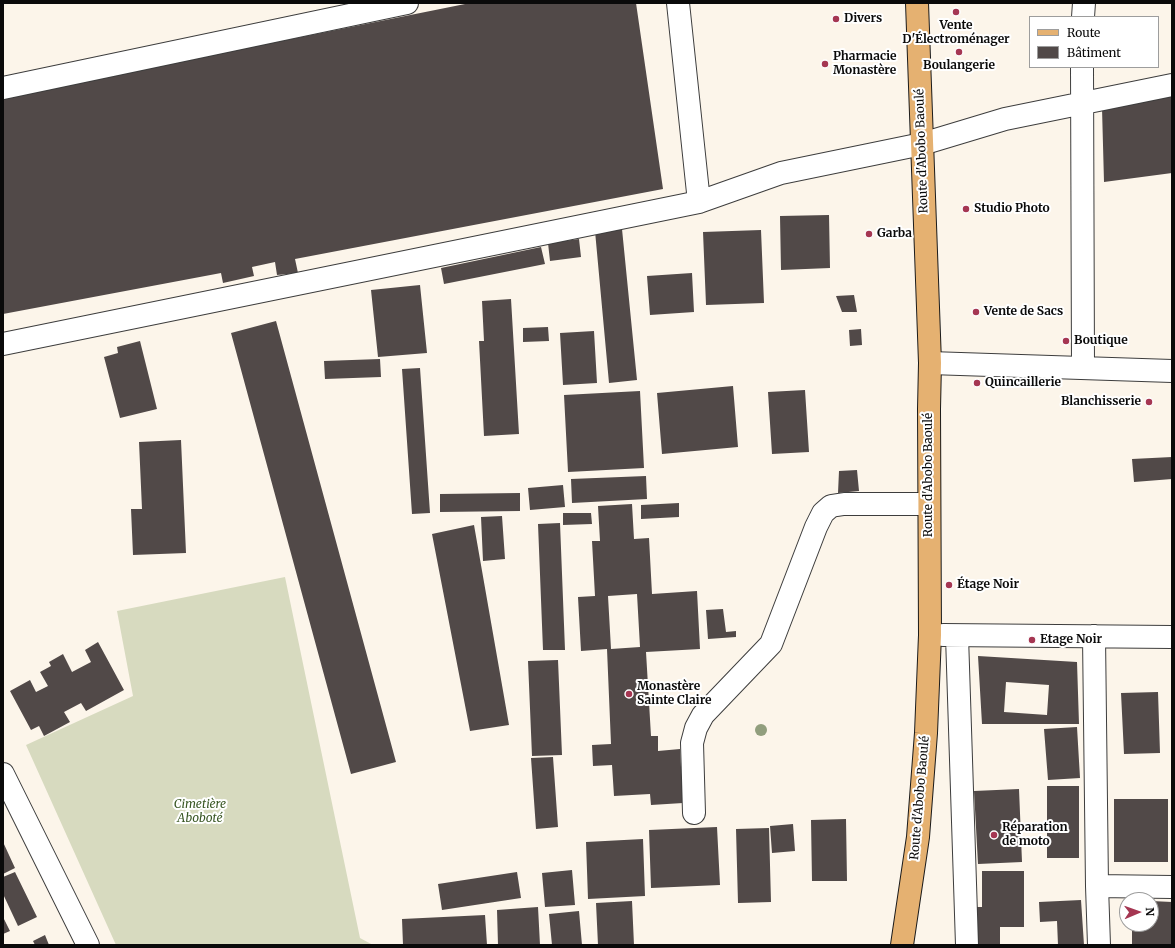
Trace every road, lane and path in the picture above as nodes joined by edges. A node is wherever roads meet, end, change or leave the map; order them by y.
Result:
1 (407, 3) edge
2 (678, 3) edge
3 (917, 3) edge
4 (1084, 3) edge
5 (1083, 16) edge
6 (1082, 68) edge
7 (1172, 85) edge
8 (3, 88) edge
9 (1082, 103) junction
10 (922, 144) junction
11 (699, 202) junction
12 (3, 344) edge
13 (930, 363) junction
14 (1083, 368) junction
15 (1172, 370) edge
16 (929, 504) junction
17 (930, 635) junction
18 (957, 636) junction
19 (1094, 636) junction
20 (1172, 637) edge
21 (3, 774) edge
22 (694, 813) dead end
23 (1097, 886) junction
24 (1172, 887) edge
25 (88, 945) edge
26 (902, 945) edge
27 (967, 945) edge
28 (1099, 945) edge

1 - 8 street
2 - 11 street
3 - 10 main road, Route d'Abobo Baoulé
4 - 5 street
6 - 9 street
7 - 9 street
9 - 10 street
9 - 14 street
10 - 11 street
10 - 13 main road, Route d'Abobo Baoulé
11 - 12 street
13 - 14 street
13 - 16 main road, Route d'Abobo Baoulé
14 - 15 street
16 - 17 main road, Route d'Abobo Baoulé
16 - 22 street
17 - 18 street
17 - 26 main road, Route d'Abobo Baoulé
18 - 19 street
18 - 27 street
19 - 20 street
19 - 23 street
21 - 25 street
23 - 24 street
23 - 28 street

